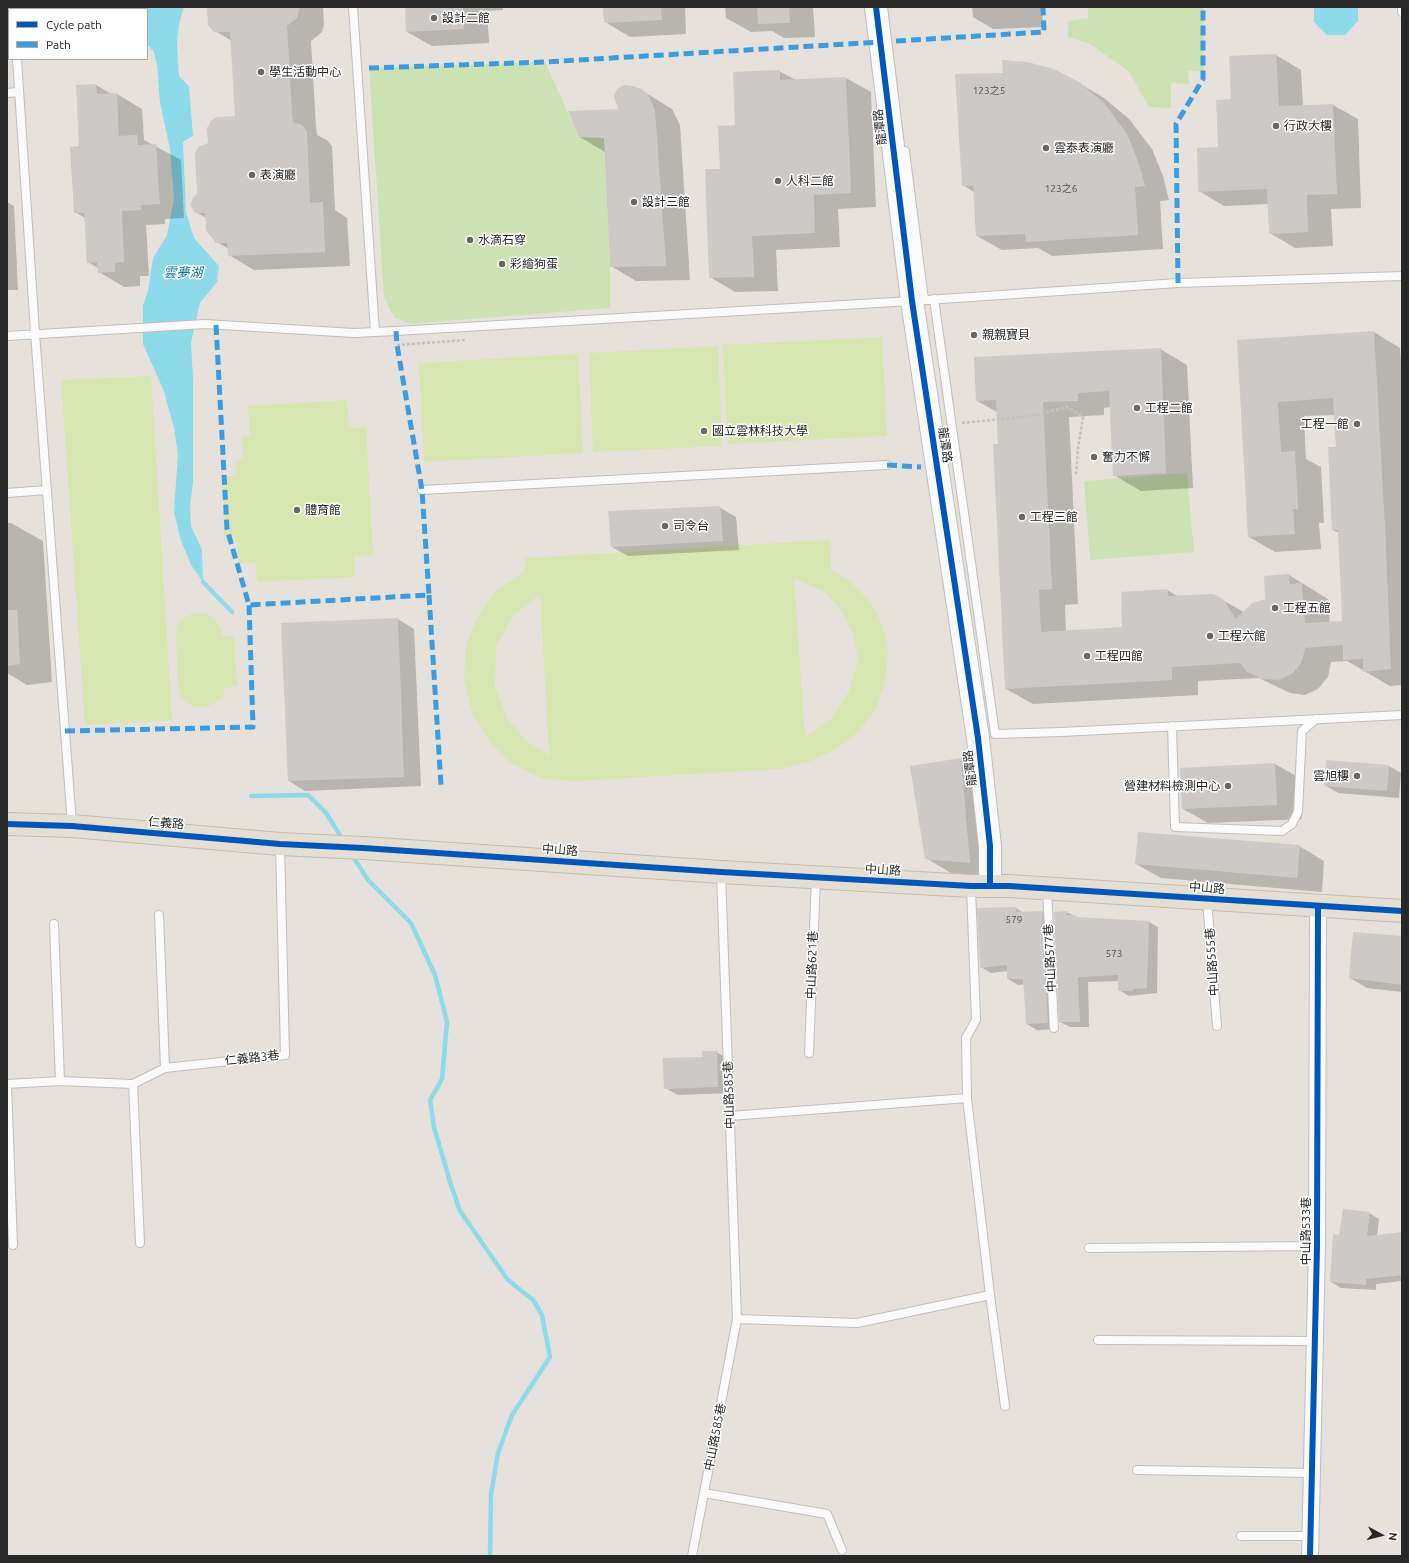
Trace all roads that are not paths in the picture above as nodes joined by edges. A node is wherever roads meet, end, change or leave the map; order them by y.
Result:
1 (353, 7) edge
2 (876, 7) edge
3 (1402, 7) edge
4 (1402, 12) edge
5 (17, 60) edge
6 (19, 92) junction
7 (7, 93) edge
8 (903, 141) dead end
9 (1402, 276) edge
10 (934, 299) junction
11 (918, 300) junction
12 (375, 332) junction
13 (35, 333) junction
14 (7, 336) edge
15 (887, 465) dead end
16 (47, 490) junction
17 (422, 490) dead end
18 (7, 493) edge
19 (1402, 715) edge
20 (1316, 719) junction
21 (1172, 726) junction
22 (7, 824) edge
23 (72, 826) junction
24 (280, 844) junction
25 (323, 845) joint
26 (721, 872) junction
27 (816, 877) junction
28 (981, 886) junction
29 (1047, 888) junction
30 (1207, 899) junction
31 (1318, 906) junction
32 (1402, 911) edge
33 (159, 915) dead end
34 (54, 924) dead end
35 (1217, 1026) dead end
36 (1054, 1028) dead end
37 (809, 1053) dead end
38 (166, 1068) junction
39 (60, 1081) junction
40 (133, 1084) junction
41 (7, 1085) edge
42 (967, 1098) junction
43 (730, 1116) junction
44 (140, 1243) dead end
45 (13, 1245) dead end
46 (1317, 1246) junction
47 (1089, 1248) dead end
48 (990, 1295) junction
49 (737, 1319) junction
50 (1098, 1340) dead end
51 (1315, 1341) junction
52 (1005, 1406) dead end
53 (1137, 1470) dead end
54 (1312, 1473) junction
55 (704, 1493) junction
56 (1241, 1536) dead end
57 (1310, 1536) junction
58 (842, 1550) dead end
59 (692, 1556) edge
60 (1310, 1556) edge

1 - 12 lane
2 - 11 street, 龍潭路
3 - 4 lane
5 - 6 lane
6 - 7 lane
6 - 13 lane
8 - 11 lane
9 - 10 lane
10 - 11 lane
10 - 21 lane
11 - 12 lane
11 - 28 street, 龍潭路
12 - 13 lane
13 - 14 lane
13 - 16 lane
15 - 17 lane
16 - 18 lane
16 - 23 lane
19 - 20 lane
20 - 21 lane
20 - 21 lane
22 - 23 main road, 仁義路
23 - 24 main road, 仁義路
24 - 25 main road, 仁義路
24 - 38 lane, 仁義路3巷
25 - 26 main road, 中山路
26 - 27 main road, 中山路
26 - 43 lane, 中山路585巷
27 - 28 main road, 中山路
27 - 37 lane, 中山路621巷
28 - 29 main road, 中山路
28 - 42 lane
29 - 30 main road, 中山路
29 - 36 lane, 中山路577巷
30 - 31 main road, 中山路
30 - 35 lane, 中山路555巷
31 - 32 main road, 中山路
31 - 46 street, 中山路533巷
33 - 38 lane
34 - 39 lane
38 - 40 lane, 仁義路3巷
39 - 40 lane, 仁義路3巷
39 - 41 lane, 仁義路3巷
40 - 44 lane
41 - 45 lane, 仁義路3巷
42 - 43 lane
42 - 48 lane
43 - 49 lane, 中山路585巷
46 - 47 lane
46 - 51 street, 中山路533巷
48 - 49 lane
48 - 52 lane
49 - 55 lane, 中山路585巷
50 - 51 lane
51 - 54 street, 中山路533巷
53 - 54 lane
54 - 57 street, 中山路533巷
55 - 58 lane
55 - 59 lane, 中山路585巷
56 - 57 lane
57 - 60 street, 中山路533巷

